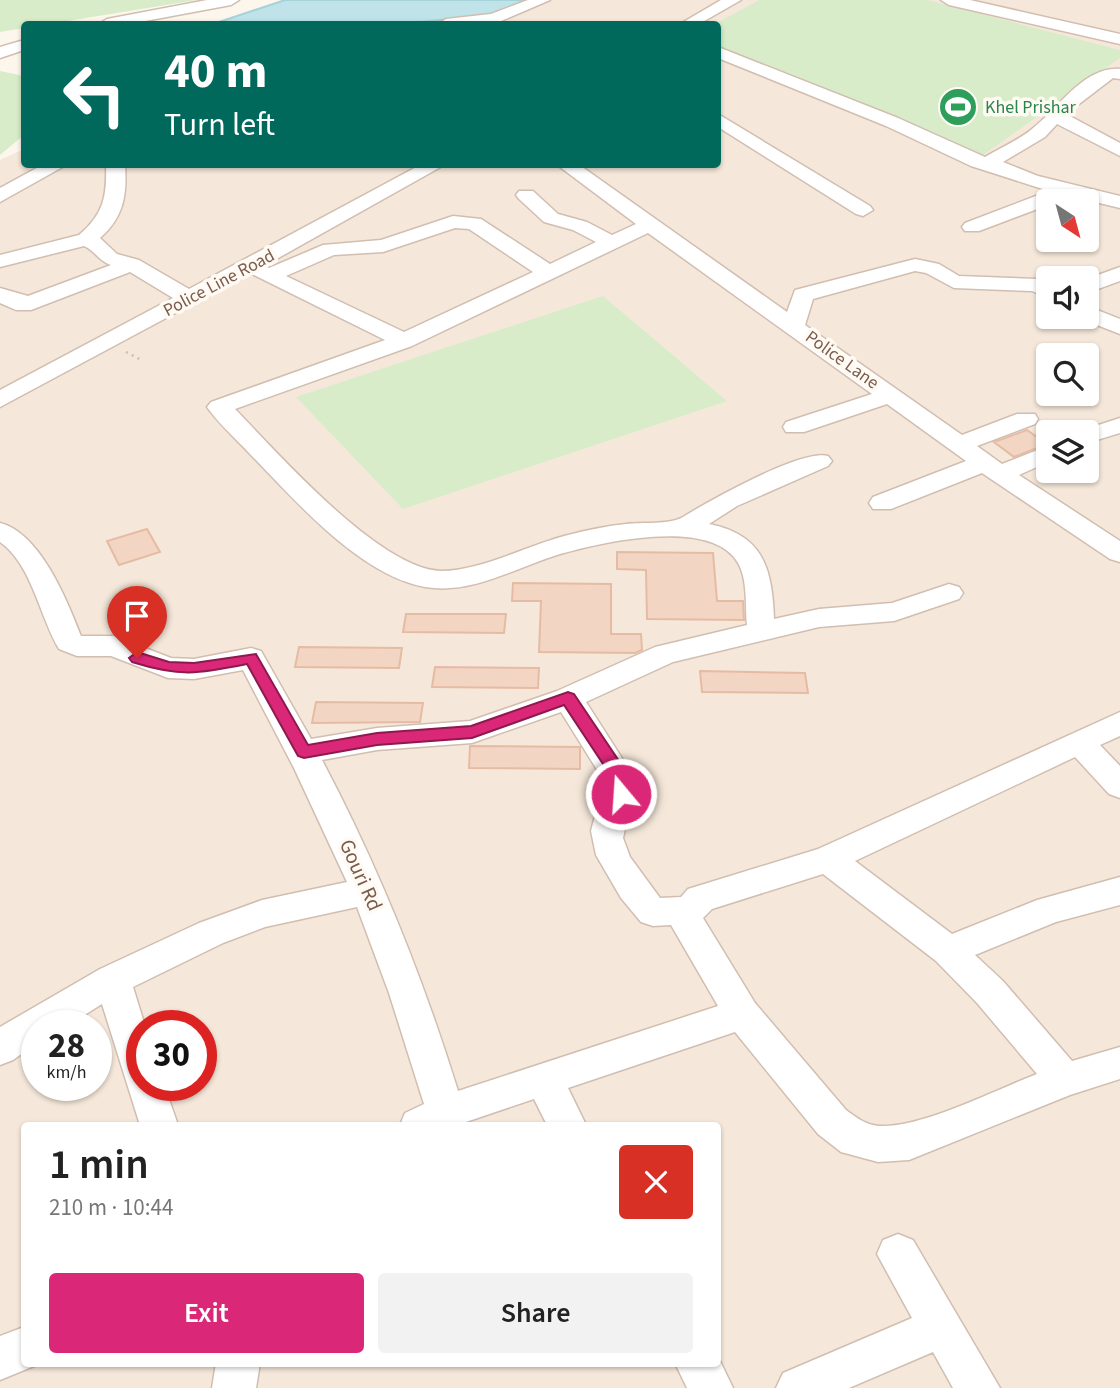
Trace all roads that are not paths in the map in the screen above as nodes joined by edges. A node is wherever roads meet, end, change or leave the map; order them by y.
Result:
1 (230, 0) edge
2 (542, 0) edge
3 (733, 0) edge
4 (949, 0) edge
5 (981, 2) edge
6 (122, 21) edge
7 (475, 21) edge
8 (694, 21) edge
9 (1120, 39) edge
10 (21, 46) edge
11 (0, 53) edge
12 (721, 53) edge
13 (0, 62) edge
14 (21, 66) edge
15 (1120, 74) edge
16 (1056, 116) junction
17 (721, 121) edge
18 (1120, 150) edge
19 (990, 162) junction
20 (52, 168) edge
21 (115, 168) edge
22 (427, 168) edge
23 (571, 168) edge
24 (1066, 189) edge
25 (526, 195) dead end
26 (0, 196) edge
27 (1099, 197) edge
28 (1120, 202) edge
29 (1036, 203) edge
30 (863, 210) dead end
31 (651, 224) junction
32 (972, 227) dead end
33 (86, 239) junction
34 (611, 242) junction
35 (0, 261) edge
36 (132, 264) junction
37 (259, 271) junction
38 (548, 272) junction
39 (1120, 273) edge
40 (1099, 282) edge
41 (1036, 285) edge
42 (0, 294) edge
43 (191, 299) junction
44 (1099, 318) edge
45 (794, 326) junction
46 (1120, 327) edge
47 (404, 341) junction
48 (891, 395) junction
49 (0, 400) edge
50 (1026, 419) dead end
51 (1120, 425) edge
52 (796, 427) dead end
53 (1099, 432) edge
54 (959, 445) junction
55 (1036, 456) edge
56 (819, 461) dead end
57 (992, 468) junction
58 (882, 503) dead end
59 (684, 528) junction
60 (0, 531) edge
61 (1120, 553) edge
62 (949, 593) dead end
63 (761, 629) junction
64 (568, 698) junction
65 (1120, 723) edge
66 (1080, 743) junction
67 (304, 752) junction
68 (1120, 786) edge
69 (828, 859) junction
70 (369, 891) junction
71 (1120, 891) edge
72 (688, 910) junction
73 (948, 951) junction
74 (113, 980) junction
75 (743, 1014) junction
76 (126, 1023) edge
77 (0, 1049) edge
78 (1120, 1063) edge
79 (543, 1079) junction
80 (1065, 1080) junction
81 (151, 1101) edge
82 (432, 1118) edge
83 (158, 1122) edge
84 (565, 1122) edge
85 (898, 1254) dead end
86 (941, 1327) junction
87 (21, 1350) edge
88 (0, 1358) edge
89 (237, 1367) edge
90 (699, 1367) edge
91 (234, 1388) edge
92 (711, 1388) edge
93 (798, 1388) edge
94 (978, 1388) edge

1 - 6 street
2 - 7 street
3 - 8 street
4 - 5 street
5 - 9 street
10 - 11 street
12 - 19 street
13 - 14 street
15 - 16 street
16 - 18 street
16 - 19 street
17 - 30 street
19 - 24 street
20 - 26 street
21 - 33 street
22 - 37 street, Police Line Road
23 - 31 street, Police Lane
25 - 34 street
27 - 28 street
29 - 32 street
31 - 34 street
31 - 45 street, Police Lane
33 - 35 street
33 - 36 street
34 - 38 street
36 - 42 street
36 - 43 street
37 - 38 street
37 - 43 street, Police Line Road
37 - 47 street
38 - 47 street
39 - 40 street
41 - 45 street
43 - 49 street, Police Line Road
44 - 46 street
45 - 48 street, Police Lane
47 - 59 street
48 - 52 street
48 - 54 street, Police Lane
50 - 54 street
51 - 53 street
54 - 57 street, Police Lane
55 - 57 street
56 - 59 street
57 - 58 street
57 - 61 street, Police Lane
59 - 63 street
60 - 67 street, Gouri Rd
62 - 63 street
63 - 64 street
64 - 67 street
64 - 72 street
65 - 66 street
66 - 68 street
66 - 69 street
67 - 70 street, Gouri Rd
69 - 72 street
69 - 73 street
70 - 74 street
70 - 82 street, Gouri Rd
71 - 73 street
72 - 75 street
73 - 80 street
74 - 76 street
74 - 77 street
75 - 79 street, Gouri Rd
75 - 80 street
78 - 80 street
79 - 82 street, Gouri Rd
79 - 84 street
81 - 83 street
85 - 86 street
86 - 93 street
86 - 94 street
87 - 88 street
89 - 91 street
90 - 92 street

